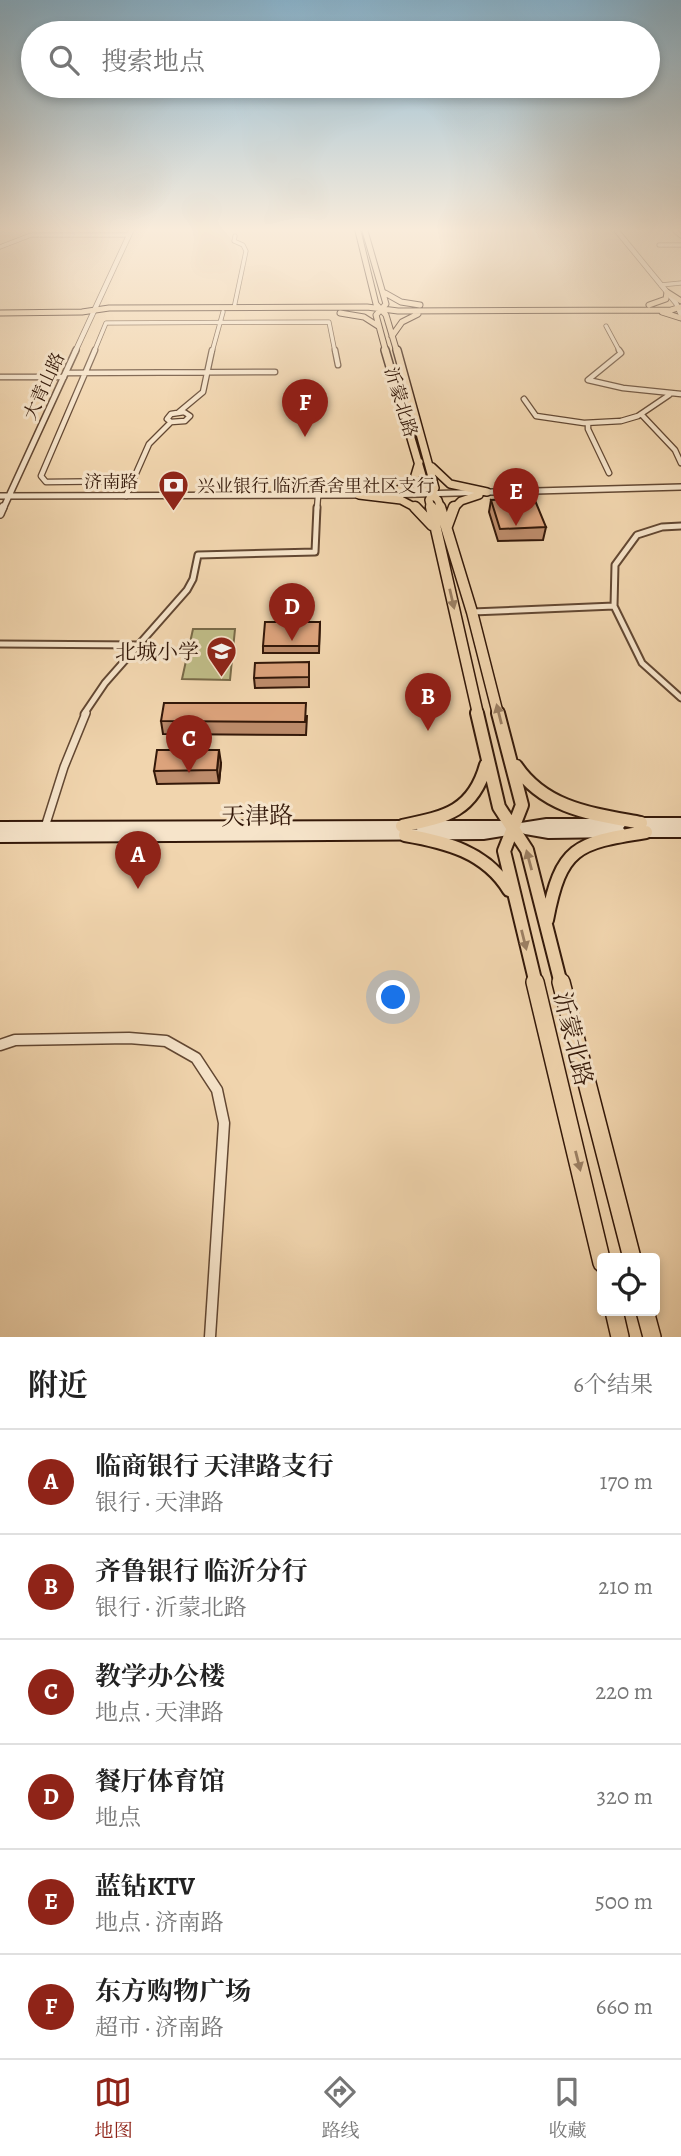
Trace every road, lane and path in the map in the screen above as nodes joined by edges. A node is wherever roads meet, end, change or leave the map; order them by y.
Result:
1 (103, 293) edge
2 (237, 293) edge
3 (367, 293) edge
4 (374, 293) edge
5 (385, 293) joint
6 (667, 293) edge
7 (668, 293) edge
8 (234, 308) junction
9 (646, 308) junction
10 (381, 309) junction
11 (451, 309) junction
12 (95, 310) junction
13 (312, 310) junction
14 (680, 310) edge
15 (0, 311) edge
16 (223, 312) junction
17 (221, 322) junction
18 (379, 326) junction
19 (606, 326) dead end
20 (392, 336) junction
21 (338, 365) dead end
22 (275, 372) dead end
23 (84, 374) junction
24 (205, 374) junction
25 (65, 375) junction
26 (0, 377) edge
27 (639, 390) junction
28 (674, 394) junction
29 (681, 394) edge
30 (524, 399) dead end
31 (654, 403) junction
32 (179, 412) junction
33 (641, 414) junction
34 (171, 422) junction
35 (588, 423) junction
36 (423, 461) junction
37 (681, 463) edge
38 (609, 473) dead end
39 (131, 481) junction
40 (681, 486) edge
41 (487, 493) junction
42 (359, 495) junction
43 (432, 495) junction
44 (0, 496) edge
45 (9, 496) junction
46 (125, 496) junction
47 (318, 496) junction
48 (0, 514) edge
49 (681, 526) edge
50 (442, 532) junction
51 (614, 606) junction
52 (472, 612) junction
53 (0, 644) edge
54 (141, 645) junction
55 (681, 698) edge
56 (509, 752) junction
57 (486, 762) junction
58 (681, 823) edge
59 (0, 827) edge
60 (45, 827) junction
61 (514, 827) junction
62 (644, 828) junction
63 (403, 830) junction
64 (681, 832) edge
65 (0, 837) edge
66 (514, 902) junction
67 (546, 926) junction
68 (0, 1045) edge
69 (600, 1253) edge
70 (631, 1253) edge
71 (615, 1316) edge
72 (647, 1316) edge
73 (210, 1337) edge
74 (620, 1337) edge
75 (652, 1337) edge

1 - 12 street, 大青山路
2 - 8 street
3 - 13 main road
4 - 10 main road, 沂蒙北路
5 - 10 main road, 沂蒙北路
5 - 11 main road
6 - 9 main road
7 - 14 main road
8 - 12 main road
8 - 13 main road
9 - 11 main road
9 - 14 main road
10 - 11 main road
10 - 13 main road
10 - 18 main road, 沂蒙北路
10 - 20 main road, 沂蒙北路
11 - 20 main road
12 - 15 main road
12 - 16 main road
12 - 25 street, 大青山路
13 - 16 main road
13 - 18 main road
16 - 17 street
17 - 21 street
17 - 23 street
17 - 24 street
18 - 36 main road, 沂蒙北路
19 - 27 street
20 - 36 main road, 沂蒙北路
22 - 24 street
23 - 24 street
23 - 25 street
23 - 39 street
24 - 32 street
25 - 26 street
25 - 45 street, 大青山路
27 - 28 street
27 - 31 street
28 - 29 street
28 - 31 street
30 - 35 street
31 - 33 street
32 - 34 street
32 - 34 street
33 - 35 street
33 - 37 street
34 - 39 street
35 - 38 street
36 - 41 main road
36 - 42 main road
36 - 43 main road, 沂蒙北路
39 - 46 street
40 - 41 street, 济南路
41 - 43 street, 济南路
41 - 50 main road
42 - 43 street, 济南路
42 - 47 street, 济南路
42 - 50 main road
43 - 50 main road, 沂蒙北路
44 - 45 street, 济南路
45 - 46 street, 济南路
45 - 48 street, 大青山路
46 - 47 street, 济南路
47 - 54 street
49 - 51 street
50 - 52 main road, 沂蒙北路
50 -> 57 main road, 沂蒙北路
51 - 52 street
51 - 55 street
56 -> 52 main road, 沂蒙北路
53 - 54 street
54 - 60 street
56 - 61 main road, 沂蒙北路
56 - 62 main road
57 - 61 main road, 沂蒙北路
57 - 63 main road
58 - 62 main road, 天津路
59 - 60 main road, 天津路
60 - 63 main road, 天津路
61 - 62 main road, 天津路
61 - 63 main road, 天津路
61 - 66 main road, 沂蒙北路
67 -> 61 main road, 沂蒙北路
62 - 64 main road, 天津路
62 - 67 main road
63 - 65 main road, 天津路
63 - 66 main road
66 -> 69 main road, 沂蒙北路
67 - 70 main road, 沂蒙北路
68 - 73 street
71 - 74 main road
72 - 75 main road

